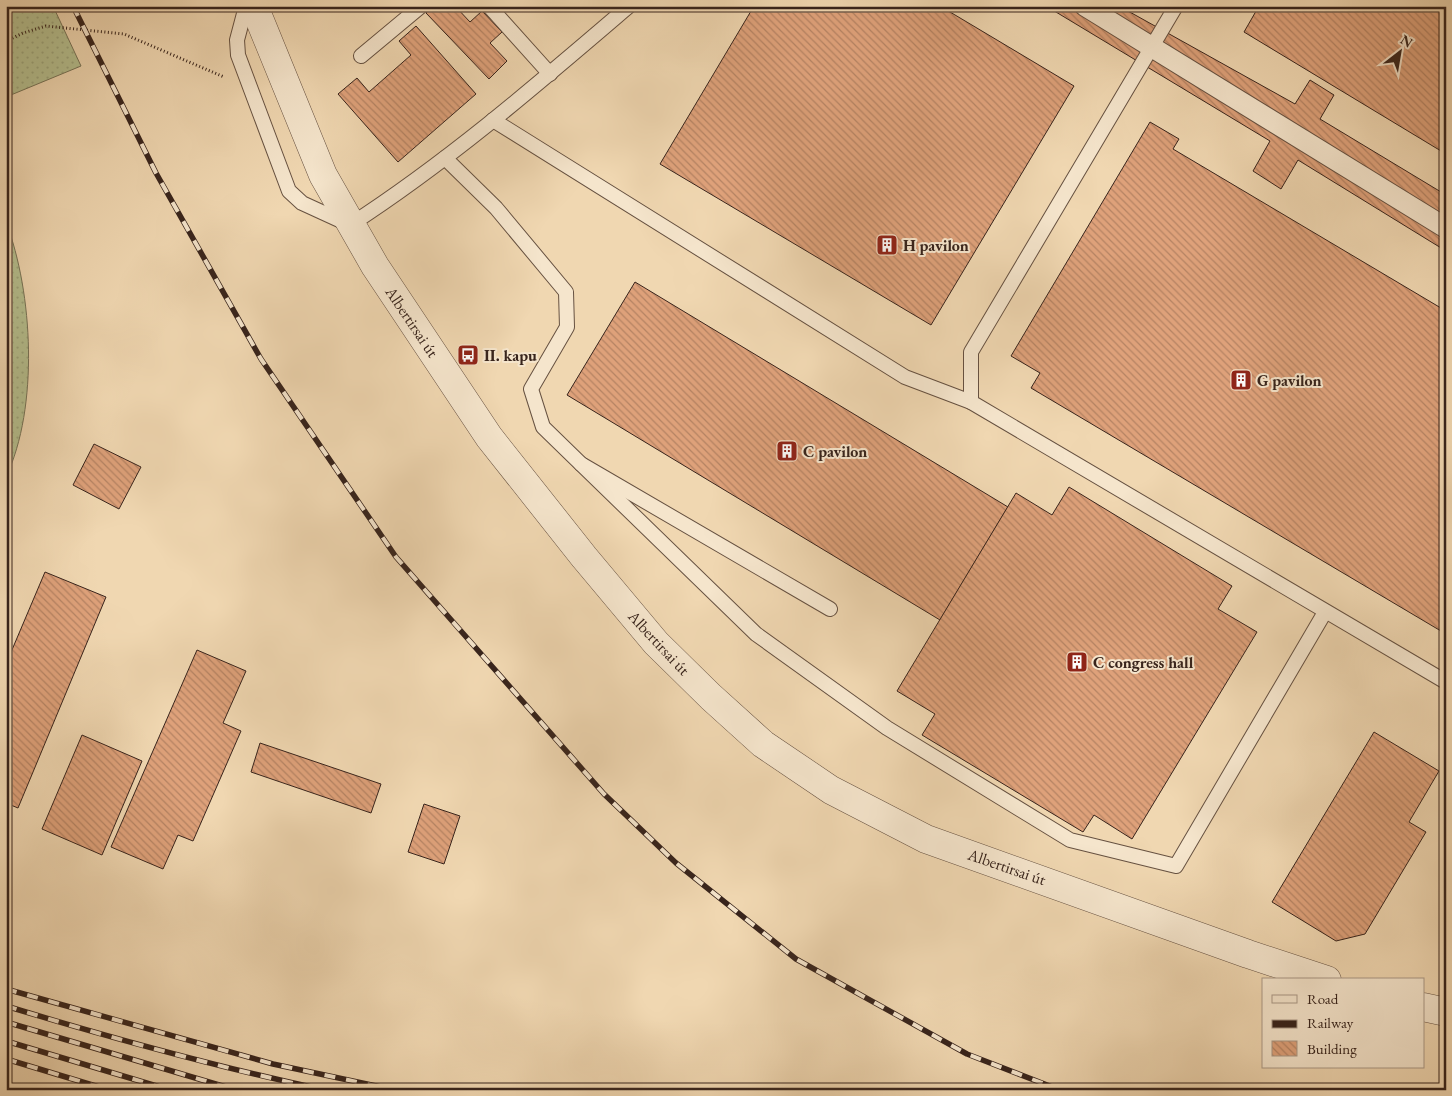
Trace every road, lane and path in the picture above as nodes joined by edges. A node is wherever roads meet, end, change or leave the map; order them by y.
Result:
1 (246, 6) edge
2 (254, 6) edge
3 (421, 6) edge
4 (490, 6) edge
5 (629, 6) edge
6 (1086, 6) edge
7 (1176, 6) edge
8 (6, 41) edge
9 (1152, 48) junction
10 (361, 56) dead end
11 (550, 74) junction
12 (250, 88) junction
13 (493, 120) junction
14 (445, 158) junction
15 (350, 225) junction
16 (1446, 228) edge
17 (971, 402) junction
18 (581, 464) junction
19 (830, 609) dead end
20 (1325, 612) junction
21 (1446, 682) edge
22 (1321, 978) edge
23 (1424, 1007) edge
24 (1446, 1012) edge

1 - 12 lane
2 - 15 street, Albertirsai út
3 - 10 lane
4 - 11 lane
5 - 11 lane
6 - 9 street
7 - 9 lane
8 - 12 path
9 - 16 street
9 - 17 lane
11 - 13 lane
12 - 15 lane
13 - 14 lane
13 - 17 lane
14 - 15 lane
14 - 18 lane
15 - 22 street, Albertirsai út
17 - 20 lane
18 - 19 lane
18 - 20 lane
20 - 21 lane
23 - 24 street

